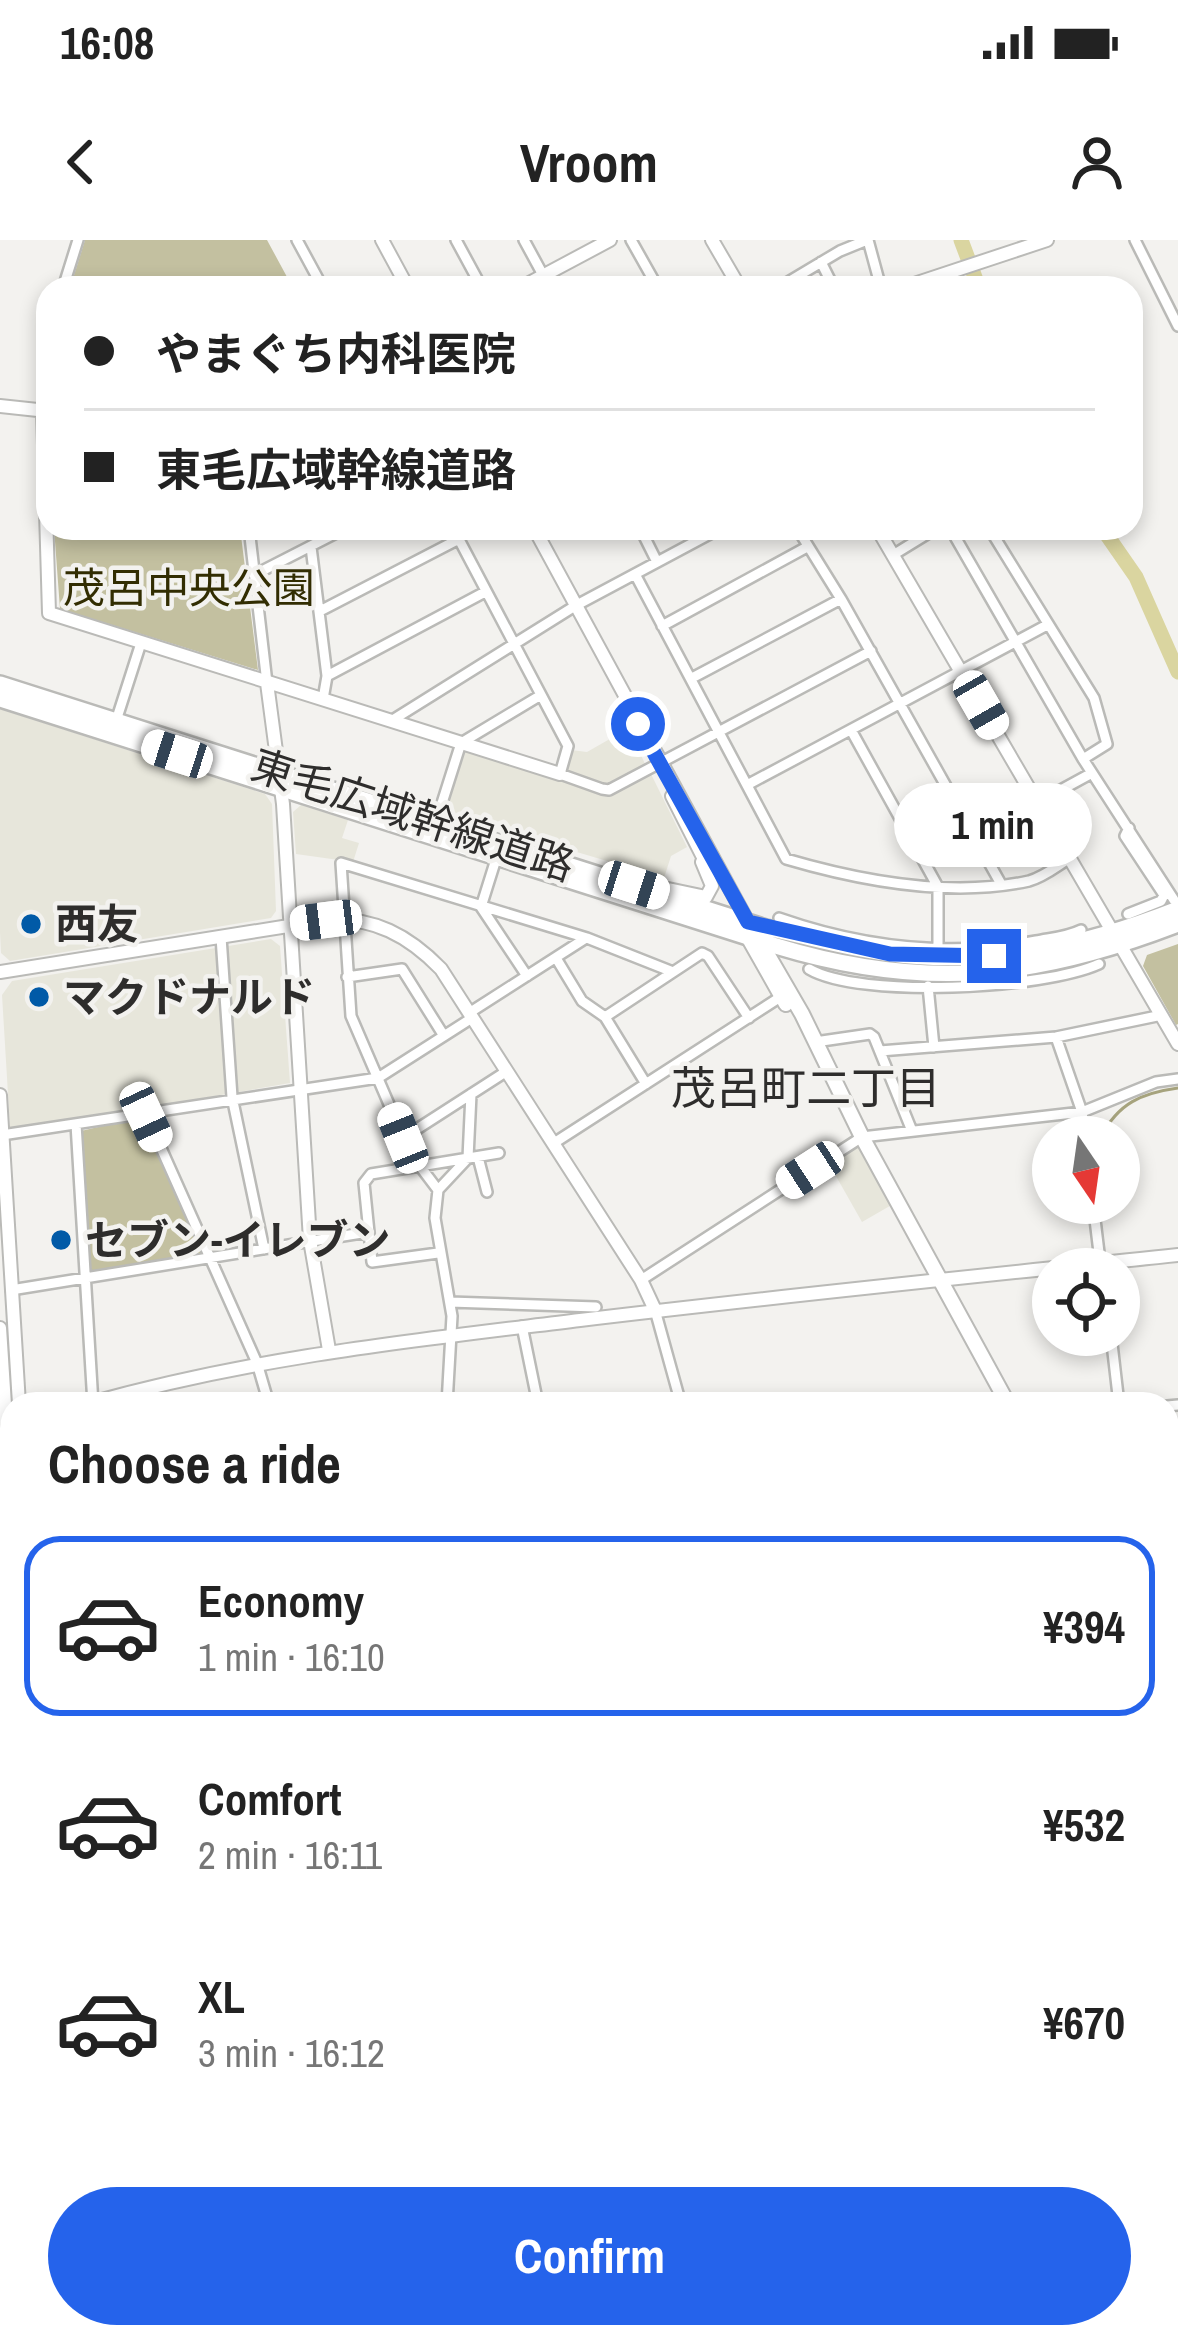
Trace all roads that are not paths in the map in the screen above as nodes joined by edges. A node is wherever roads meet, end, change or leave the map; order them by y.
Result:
1 (78, 240) edge
2 (297, 240) edge
3 (382, 240) edge
4 (456, 240) edge
5 (524, 240) edge
6 (610, 240) edge
7 (631, 240) edge
8 (712, 240) edge
9 (867, 240) edge
10 (1047, 240) edge
11 (1135, 240) edge
12 (838, 245) edge
13 (821, 262) junction
14 (543, 275) joint
15 (67, 276) edge
16 (316, 276) edge
17 (402, 276) edge
18 (476, 276) edge
19 (649, 276) edge
20 (733, 276) edge
21 (798, 276) edge
22 (828, 276) edge
23 (875, 276) edge
24 (939, 276) edge
25 (1178, 326) edge
26 (0, 406) edge
27 (36, 410) edge
28 (47, 540) edge
29 (250, 540) edge
30 (318, 540) edge
31 (457, 540) edge
32 (459, 540) edge
33 (540, 540) edge
34 (646, 540) edge
35 (699, 540) edge
36 (803, 540) edge
37 (885, 540) edge
38 (917, 540) edge
39 (957, 540) edge
40 (996, 540) edge
41 (311, 547) junction
42 (807, 547) junction
43 (893, 555) junction
44 (658, 562) junction
45 (635, 574) junction
46 (254, 575) junction
47 (485, 592) junction
48 (841, 599) junction
49 (575, 606) junction
50 (320, 611) junction
51 (662, 626) junction
52 (1047, 626) junction
53 (141, 643) junction
54 (513, 644) junction
55 (1015, 644) junction
56 (871, 651) junction
57 (962, 673) junction
58 (327, 676) junction
59 (692, 678) junction
60 (267, 683) junction
61 (0, 684) edge
62 (541, 695) junction
63 (0, 699) edge
64 (323, 699) junction
65 (901, 704) junction
66 (116, 721) junction
67 (391, 721) junction
68 (851, 730) junction
69 (719, 731) junction
70 (461, 743) junction
71 (1083, 759) junction
72 (662, 768) junction
73 (1092, 773) junction
74 (560, 775) junction
75 (280, 780) junction
76 (747, 785) junction
77 (1037, 803) junction
78 (436, 822) junction
79 (1129, 828) junction
80 (694, 843) junction
81 (497, 856) junction
82 (1070, 858) junction
83 (1001, 884) junction
84 (634, 885) junction
85 (938, 887) junction
86 (1176, 905) edge
87 (481, 907) junction
88 (1128, 914) dead end
89 (779, 918) dead end
90 (343, 919) junction
91 (1178, 924) edge
92 (292, 925) junction
93 (748, 929) junction
94 (1081, 929) dead end
95 (811, 934) junction
96 (220, 937) junction
97 (586, 938) junction
98 (1118, 939) junction
99 (938, 949) junction
100 (990, 952) junction
101 (556, 958) junction
102 (1074, 960) junction
103 (1099, 964) dead end
104 (808, 969) dead end
105 (880, 970) junction
106 (0, 972) edge
107 (673, 972) junction
108 (347, 976) junction
109 (527, 976) junction
110 (1057, 976) junction
111 (899, 984) junction
112 (928, 986) junction
113 (782, 996) junction
114 (471, 1016) junction
115 (1162, 1016) junction
116 (604, 1017) junction
117 (749, 1018) junction
118 (444, 1036) junction
119 (1055, 1036) junction
120 (813, 1043) junction
121 (1178, 1044) edge
122 (934, 1047) junction
123 (880, 1051) junction
124 (507, 1071) junction
125 (378, 1078) junction
126 (1178, 1079) edge
127 (646, 1084) junction
128 (299, 1088) junction
129 (472, 1094) junction
130 (0, 1096) edge
131 (232, 1097) junction
132 (146, 1112) junction
133 (1082, 1112) junction
134 (1082, 1116) edge
135 (76, 1124) junction
136 (912, 1131) junction
137 (2, 1135) edge
138 (862, 1137) junction
139 (403, 1138) junction
140 (554, 1143) junction
141 (499, 1153) dead end
142 (473, 1158) junction
143 (419, 1166) junction
144 (438, 1190) junction
145 (487, 1192) dead end
146 (368, 1232) junction
147 (310, 1240) junction
148 (264, 1249) junction
149 (438, 1252) junction
150 (1178, 1255) edge
151 (212, 1257) junction
152 (1140, 1260) edge
153 (1032, 1272) edge
154 (87, 1278) junction
155 (641, 1280) junction
156 (942, 1280) junction
157 (11, 1290) junction
158 (450, 1302) junction
159 (596, 1307) dead end
160 (655, 1310) junction
161 (522, 1326) junction
162 (0, 1328) edge
163 (450, 1333) junction
164 (329, 1350) junction
165 (1113, 1356) edge
166 (257, 1363) junction
167 (4, 1392) edge
168 (19, 1392) edge
169 (91, 1392) edge
170 (137, 1392) edge
171 (265, 1392) edge
172 (448, 1392) edge
173 (536, 1392) edge
174 (678, 1392) edge
175 (1002, 1392) edge
176 (1118, 1392) edge

1 - 15 street
2 - 16 street
3 - 17 street
4 - 18 street
5 - 14 street
6 - 14 street
7 - 19 street
8 - 20 street
9 - 12 street
9 - 23 street
10 - 24 street
11 - 25 street
12 - 13 street
13 - 21 street
13 - 22 street
26 - 27 street
28 - 53 street
29 - 46 street
30 - 41 street
31 - 50 street
32 - 47 street
33 - 49 street
34 - 44 street
35 - 44 street
36 - 42 street
37 - 43 street
38 - 43 street
39 - 55 street
40 - 52 street
41 - 46 street
41 - 50 street
42 - 48 street
42 - 51 street
43 - 57 street
44 - 45 street
45 - 49 street
45 - 51 street
46 - 60 street
47 - 54 street
47 - 58 street
48 - 56 street
48 - 59 street
49 - 54 street
49 - 72 street
50 - 58 street
51 - 59 street
52 - 55 street
52 - 71 street
53 - 60 street
53 - 66 street
54 - 62 street
54 - 67 street
55 - 57 street
55 - 71 street
56 - 65 street
56 - 69 street
57 - 65 street
57 - 77 street
58 - 64 street
59 - 69 street
60 - 64 street
60 - 75 street
61 - 66 highway, 東毛広域幹線道路
62 - 70 street
62 - 74 street
63 - 75 highway, 東毛広域幹線道路
64 - 67 street
65 - 68 street
65 - 83 street
66 - 75 highway, 東毛広域幹線道路
67 - 70 street
68 - 76 street
68 - 85 street
69 - 72 street
69 - 76 street
70 - 74 street
70 - 78 street
71 - 73 street
72 - 74 street
72 - 80 street
72 - 93 street
73 - 77 street
73 - 79 street
75 - 78 highway, 東毛広域幹線道路
75 - 81 highway, 東毛広域幹線道路
75 - 92 street
76 - 85 street
77 - 82 street
78 - 84 highway, 東毛広域幹線道路
79 - 86 street
79 - 88 street
80 - 84 street
80 - 93 street
81 - 87 street
81 - 93 highway, 東毛広域幹線道路
82 - 83 street
82 - 98 street
83 - 85 street
84 - 93 highway, 東毛広域幹線道路
85 - 99 street
86 - 98 highway, 東毛広域幹線道路
87 - 90 street
87 - 97 street
87 - 109 street
89 - 95 street
90 - 92 street
90 - 108 street
90 - 114 street
91 - 98 highway, 東毛広域幹線道路
92 - 96 street
92 - 128 street
93 - 95 highway, 東毛広域幹線道路
93 - 105 highway, 東毛広域幹線道路
93 - 113 main road
93 - 120 main road
94 - 100 street
95 - 99 street
95 - 100 highway, 東毛広域幹線道路
96 - 106 street
96 - 131 street
97 - 101 street
97 - 107 street
98 - 100 highway, 東毛広域幹線道路
98 - 102 highway, 東毛広域幹線道路
98 - 115 street
99 - 100 street
101 - 109 street
101 - 116 street
102 - 105 highway, 東毛広域幹線道路
102 - 110 street
103 - 110 street
104 - 111 street
105 - 111 street
107 - 116 street
107 - 117 street
108 - 118 street
108 - 125 street
109 - 114 street
110 - 112 street
111 - 112 street
112 - 122 street
113 - 117 street
113 - 120 main road
114 - 118 street
114 - 124 street
115 - 119 street
115 - 121 street
116 - 127 street
117 - 127 street
118 - 125 street
119 - 122 street
119 - 133 street
120 - 123 street
120 - 138 main road
122 - 123 street
123 - 136 street
124 - 129 street
124 - 140 street
125 - 128 street
125 - 139 street
126 - 133 street
127 - 140 street
128 - 131 street
128 - 147 street
129 - 139 street
129 - 142 street
130 - 137 street
131 - 132 street
131 - 148 street
132 - 135 street
132 - 151 street
133 - 134 street
133 - 136 street
135 - 137 street
135 - 154 street
136 - 138 street
137 - 157 street
138 - 155 street
138 - 156 main road
139 - 143 street
140 - 155 street
141 - 142 street
142 - 143 street
142 - 144 street
142 - 145 street
143 - 144 street
143 - 146 street
144 - 149 street
146 - 147 street
146 - 149 street
147 - 148 street
147 - 164 street
148 - 151 street
149 - 158 street
150 - 152 street
151 - 154 street
151 - 166 street
153 - 156 street
154 - 157 street
154 - 169 street
155 - 160 street
156 - 160 street
156 - 175 main road
157 - 168 street
158 - 159 street
158 - 163 street
160 - 161 street
160 - 174 street
161 - 163 street
161 - 173 street
162 - 167 street
163 - 164 street
163 - 172 street
164 - 166 street
165 - 176 street
166 - 170 street
166 - 171 street

